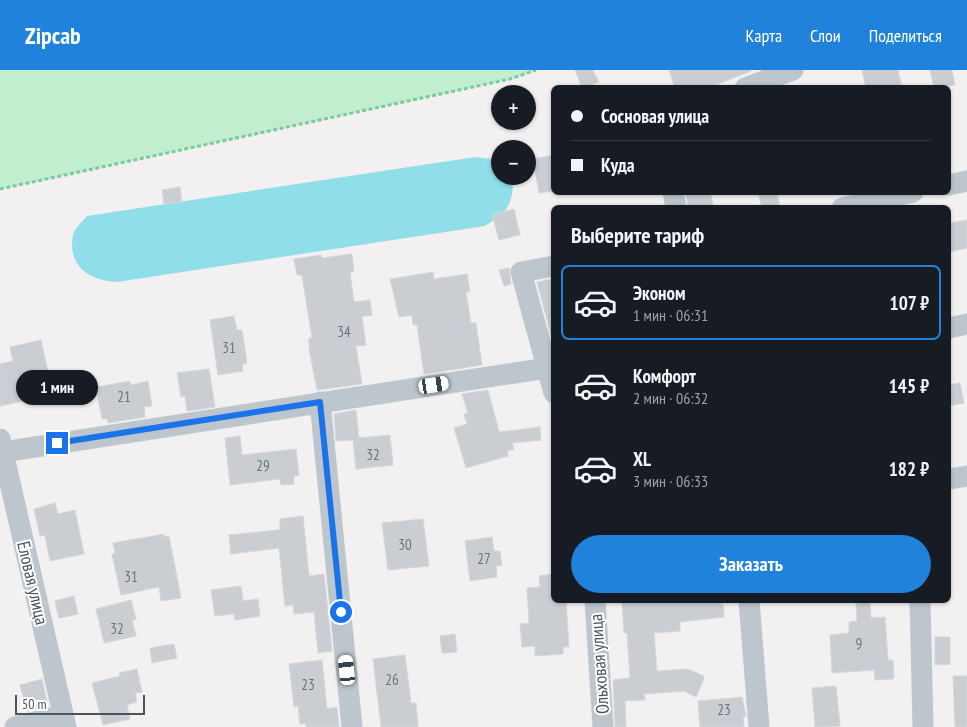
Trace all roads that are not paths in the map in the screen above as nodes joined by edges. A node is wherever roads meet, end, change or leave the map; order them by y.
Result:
1 (793, 70) edge
2 (753, 85) edge
3 (967, 181) edge
4 (951, 185) edge
5 (900, 195) edge
6 (855, 205) edge
7 (551, 267) edge
8 (967, 324) edge
9 (951, 328) edge
10 (547, 368) junction
11 (551, 382) edge
12 (320, 402) junction
13 (1, 445) edge
14 (967, 476) edge
15 (951, 479) edge
16 (6, 495) edge
17 (595, 603) edge
18 (749, 603) edge
19 (920, 603) edge
20 (64, 721) edge
21 (15, 727) edge
22 (352, 727) edge
23 (603, 727) edge
24 (759, 727) edge
25 (923, 727) edge

1 - 2 street
3 - 4 street
5 - 6 street
7 - 10 street
8 - 9 street
10 - 11 street
10 - 12 street
12 - 13 street
12 - 22 street
13 - 16 street, Еловая улица
14 - 15 street
16 - 20 street, Еловая улица
17 - 23 street, Ольховая улица
18 - 24 street
19 - 25 street
20 - 21 street

